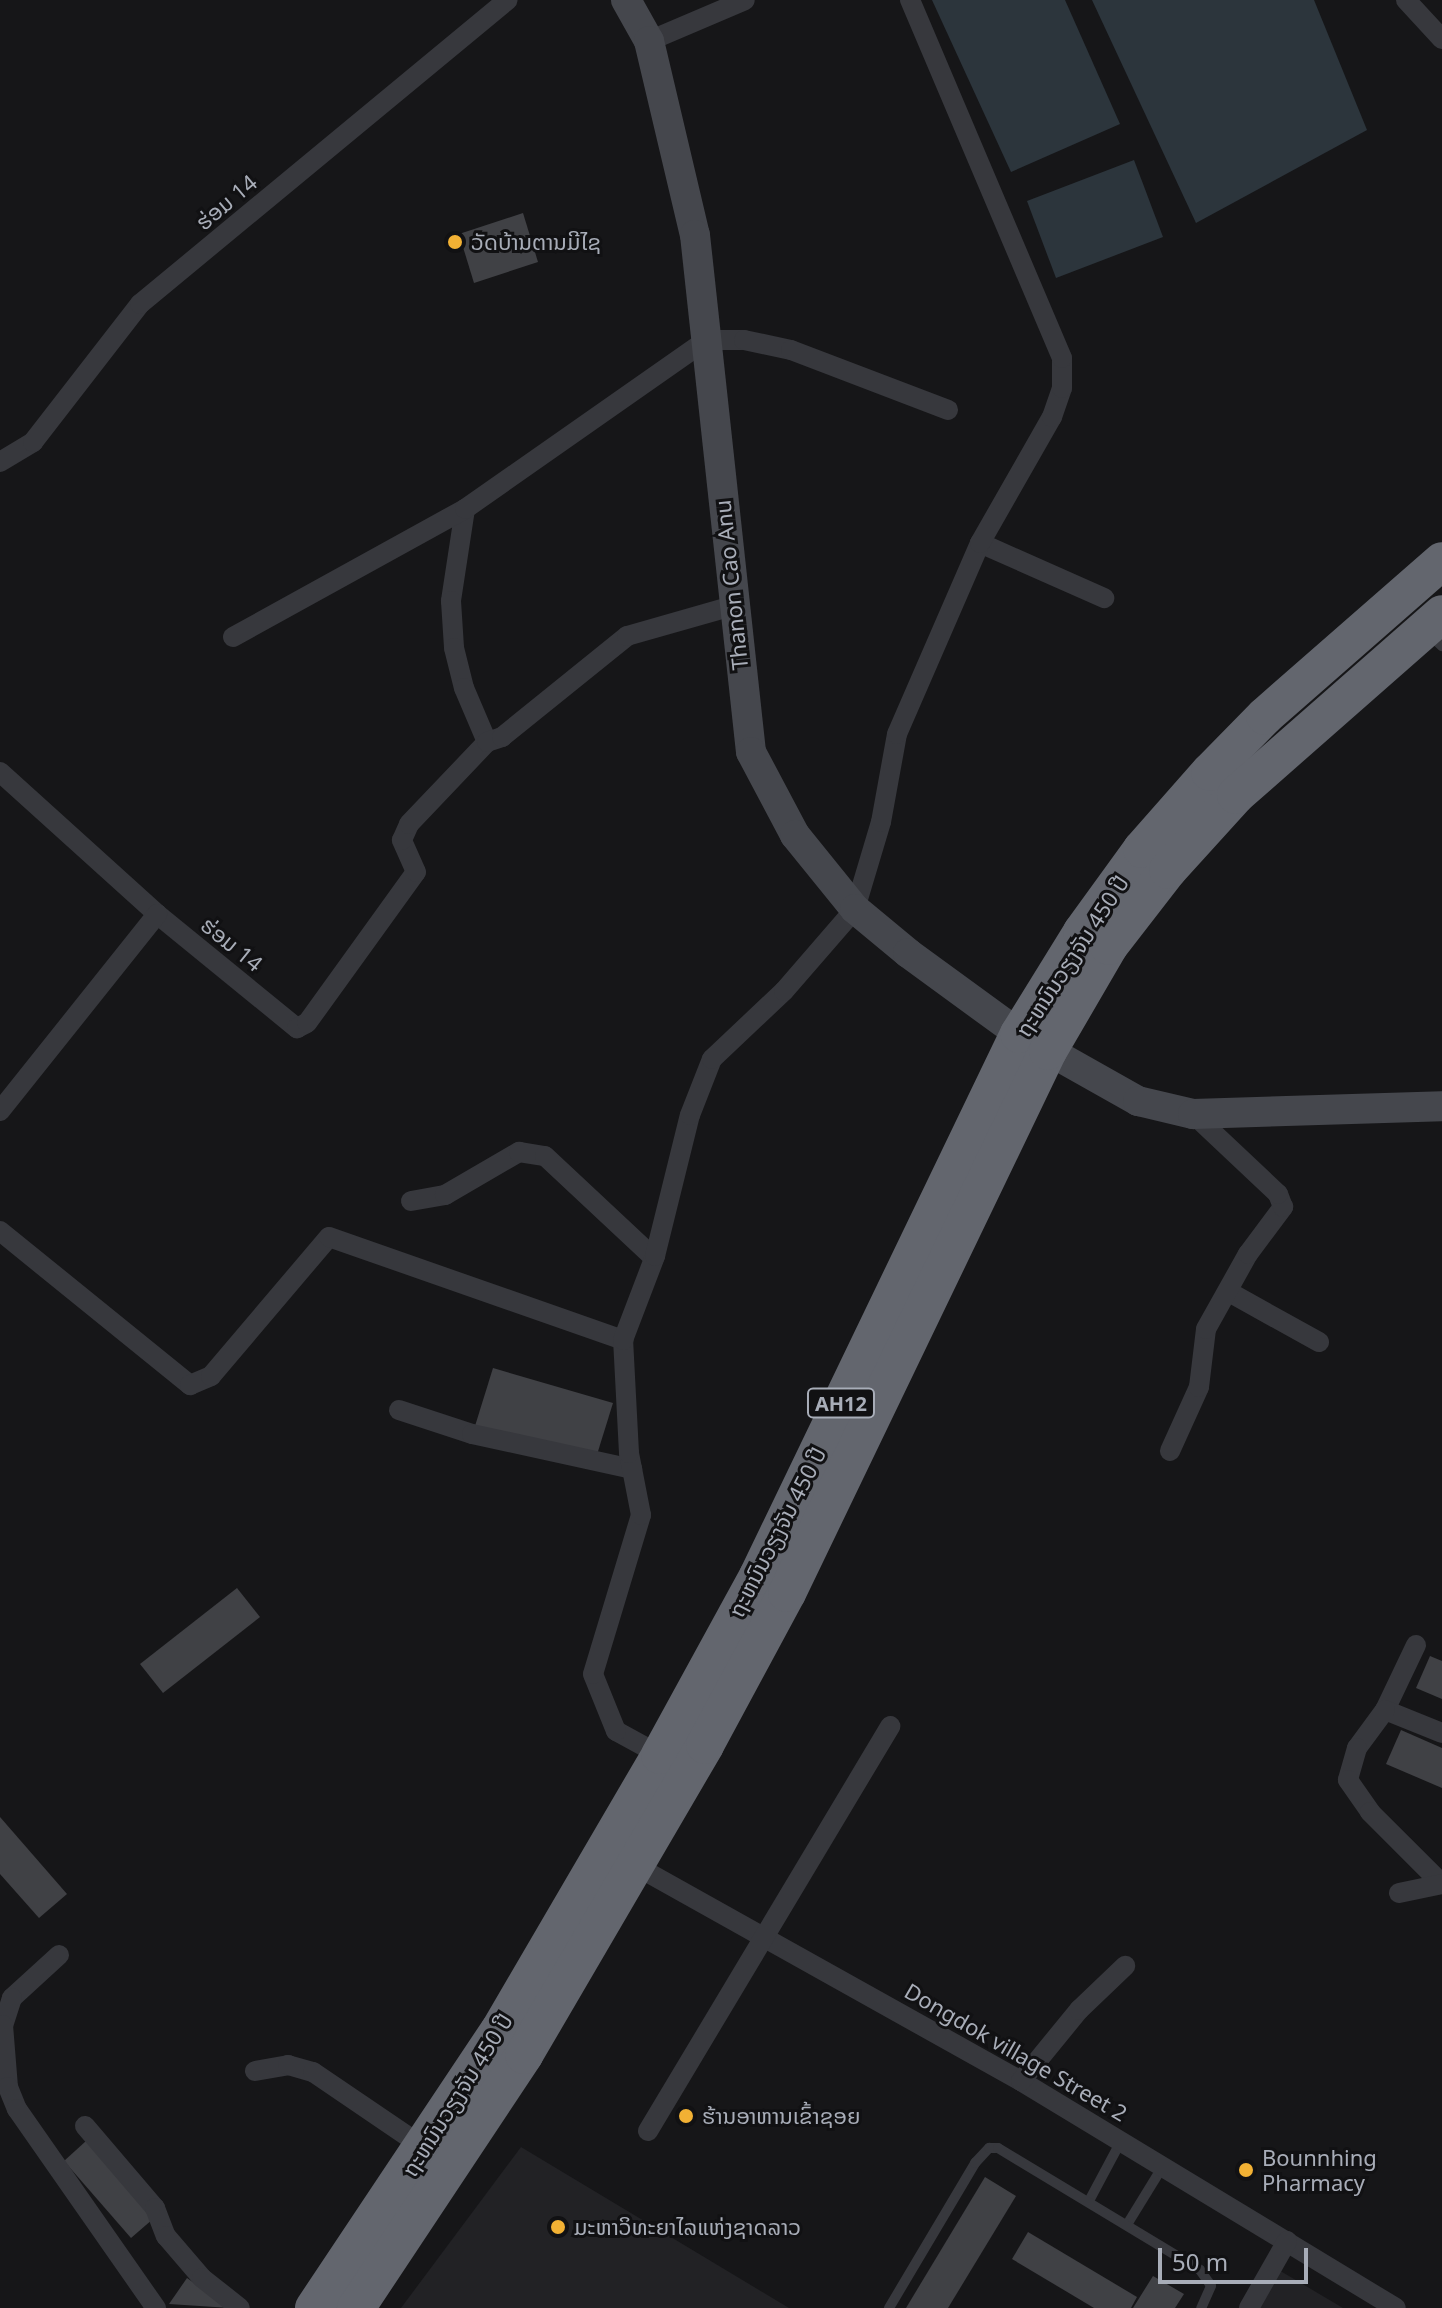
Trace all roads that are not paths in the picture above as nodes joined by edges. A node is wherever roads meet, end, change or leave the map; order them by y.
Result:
1 (507, 0) edge
2 (626, 0) edge
3 (745, 0) edge
4 (910, 0) edge
5 (1406, 0) edge
6 (1442, 39) edge
7 (649, 41) junction
8 (706, 340) junction
9 (948, 410) dead end
10 (0, 462) edge
11 (465, 509) junction
12 (980, 543) junction
13 (1442, 561) edge
14 (1104, 598) dead end
15 (732, 606) junction
16 (1436, 630) edge
17 (233, 637) dead end
18 (487, 742) junction
19 (0, 772) edge
20 (855, 909) junction
21 (157, 914) junction
22 (1034, 1043) junction
23 (1442, 1106) edge
24 (0, 1111) edge
25 (1193, 1114) junction
26 (411, 1201) dead end
27 (0, 1231) edge
28 (654, 1258) junction
29 (1229, 1292) junction
30 (623, 1340) junction
31 (1319, 1342) dead end
32 (399, 1410) dead end
33 (1170, 1451) dead end
34 (632, 1469) junction
35 (1416, 1645) dead end
36 (1385, 1710) junction
37 (890, 1726) dead end
38 (1442, 1733) edge
39 (660, 1755) junction
40 (621, 1858) junction
41 (1442, 1884) edge
42 (1399, 1893) dead end
43 (767, 1936) junction
44 (59, 1955) dead end
45 (1125, 1966) dead end
46 (255, 2071) dead end
47 (1021, 2081) junction
48 (85, 2126) dead end
49 (648, 2131) dead end
50 (1121, 2141) junction
51 (425, 2148) junction
52 (1163, 2166) junction
53 (1089, 2201) junction
54 (1128, 2223) junction
55 (1287, 2241) junction
56 (156, 2308) edge
57 (240, 2308) edge
58 (314, 2308) edge
59 (356, 2308) edge
60 (889, 2308) edge
61 (1201, 2308) edge
62 (1249, 2308) edge
63 (1396, 2308) edge

1 - 10 street, ຮ່ອມ 14
2 - 7 street, Thanon Cao Anu
3 - 7 street
4 - 12 street
5 - 6 street
7 - 8 street, Thanon Cao Anu
8 - 9 street
8 - 11 street
8 - 15 street, Thanon Cao Anu
11 - 17 street
11 - 18 street
12 - 14 street
12 - 20 street
13 - 22 highway, ຖະຫນົນວຽງຈັນ 450 ປີ / AH12
15 - 18 street
15 - 20 street, Thanon Cao Anu
16 - 22 highway, ຖະຫນົນວຽງຈັນ 450 ປີ / AH12
18 - 21 street, ຮ່ອມ 14
19 - 21 street, ຮ່ອມ 14
20 - 22 street, Thanon Cao Anu
20 - 28 street
21 - 24 street
22 - 25 street, Thanon Cao Anu
22 - 39 highway, ຖະຫນົນວຽງຈັນ 450 ປີ / AH12
22 - 40 highway, ຖະຫນົນວຽງຈັນ 450 ປີ / AH12
23 - 25 street, Thanon Cao Anu
25 - 29 street
26 - 28 street
27 - 30 street
28 - 30 street
29 - 31 street
29 - 33 street
30 - 34 street
32 - 34 street
34 - 39 street
35 - 36 street
36 - 38 street
36 - 41 street
37 - 43 street
39 - 40 highway, ຖະຫນົນວຽງຈັນ 450 ປີ / AH12
40 - 43 street, Dongdok village Street 2
40 - 51 highway, ຖະຫນົນວຽງຈັນ 450 ປີ / AH12
40 - 59 highway, ຖະຫນົນວຽງຈັນ 450 ປີ / AH12
41 - 42 street
43 - 47 street, Dongdok village Street 2
43 - 49 street
44 - 56 street
45 - 47 street
46 - 51 street
47 - 50 street, Dongdok village Street 2
48 - 57 street
50 - 52 street, Dongdok village Street 2
50 - 53 lane
51 - 58 highway, ຖະຫນົນວຽງຈັນ 450 ປີ / AH12
52 - 54 lane
52 - 55 street, Dongdok village Street 2
53 - 54 lane
53 - 60 lane
54 - 61 lane
55 - 62 street
55 - 63 street, Dongdok village Street 2

